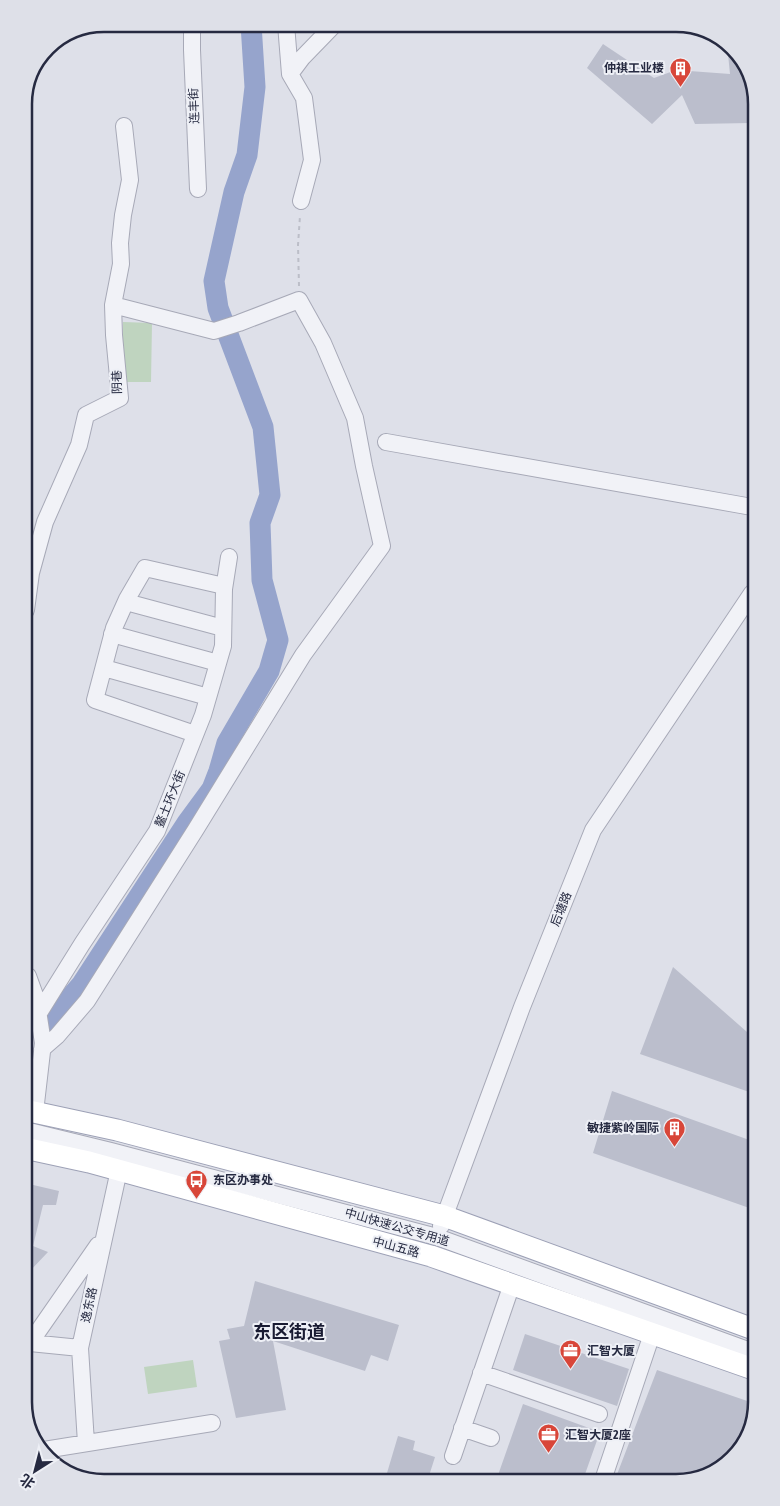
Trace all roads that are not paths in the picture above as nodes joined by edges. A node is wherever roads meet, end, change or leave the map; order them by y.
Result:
1 (192, 32) edge
2 (287, 32) edge
3 (327, 32) edge
4 (290, 74) junction
5 (124, 126) dead end
6 (198, 189) dead end
7 (301, 201) road end
8 (113, 305) junction
9 (386, 442) dead end
10 (748, 507) edge
11 (229, 557) dead end
12 (33, 568) edge
13 (224, 586) junction
14 (748, 599) edge
15 (126, 602) junction
16 (223, 628) junction
17 (112, 634) junction
18 (218, 664) junction
19 (104, 668) junction
20 (208, 697) junction
21 (196, 734) junction
22 (32, 988) edge
23 (39, 1013) junction
24 (42, 1049) junction
25 (32, 1105) edge
26 (32, 1118) edge
27 (32, 1149) edge
28 (118, 1170) junction
29 (438, 1234) junction
30 (103, 1239) junction
31 (512, 1284) junction
32 (748, 1328) edge
33 (652, 1334) junction
34 (748, 1336) edge
35 (32, 1340) edge
36 (32, 1343) edge
37 (80, 1348) junction
38 (748, 1349) edge
39 (748, 1367) edge
40 (481, 1373) junction
41 (600, 1414) dead end
42 (212, 1423) dead end
43 (462, 1428) junction
44 (491, 1438) dead end
45 (86, 1443) junction
46 (60, 1447) edge
47 (453, 1456) dead end
48 (605, 1474) edge

1 - 6 street, 连丰街
2 - 4 street
3 - 4 street
4 - 7 street
5 - 8 street, 阴巷
8 - 12 street, 阴巷
8 - 24 street
9 - 10 street
11 - 13 street, 鳌土环大街
13 - 15 street
13 - 16 street, 鳌土环大街
14 - 29 street, 后塘路
15 - 16 street
15 - 17 street
16 - 18 street, 鳌土环大街
17 - 18 street
17 - 19 street
18 - 20 street, 鳌土环大街
19 - 20 street
19 - 21 street
20 - 21 street, 鳌土环大街
21 - 23 street, 鳌土环大街
22 - 23 street
23 - 24 street
24 - 25 street
26 - 29 main road, 中山五路
27 - 28 main road, 中山五路
28 - 29 main road, 中山五路
28 - 30 street, 逸东路
29 - 31 main road, 中山五路
29 - 32 main road, 中山五路
29 - 34 street, 中山快速公交专用道
29 - 38 street, 中山快速公交专用道
30 - 35 street
30 - 37 street, 逸东路
31 - 33 main road, 中山五路
31 - 40 street
33 - 39 main road, 中山五路
33 - 48 street
36 - 37 street
37 - 45 street, 逸东路
40 - 41 street
40 - 43 street
42 - 45 street
43 - 44 street
43 - 47 street
45 - 46 street

